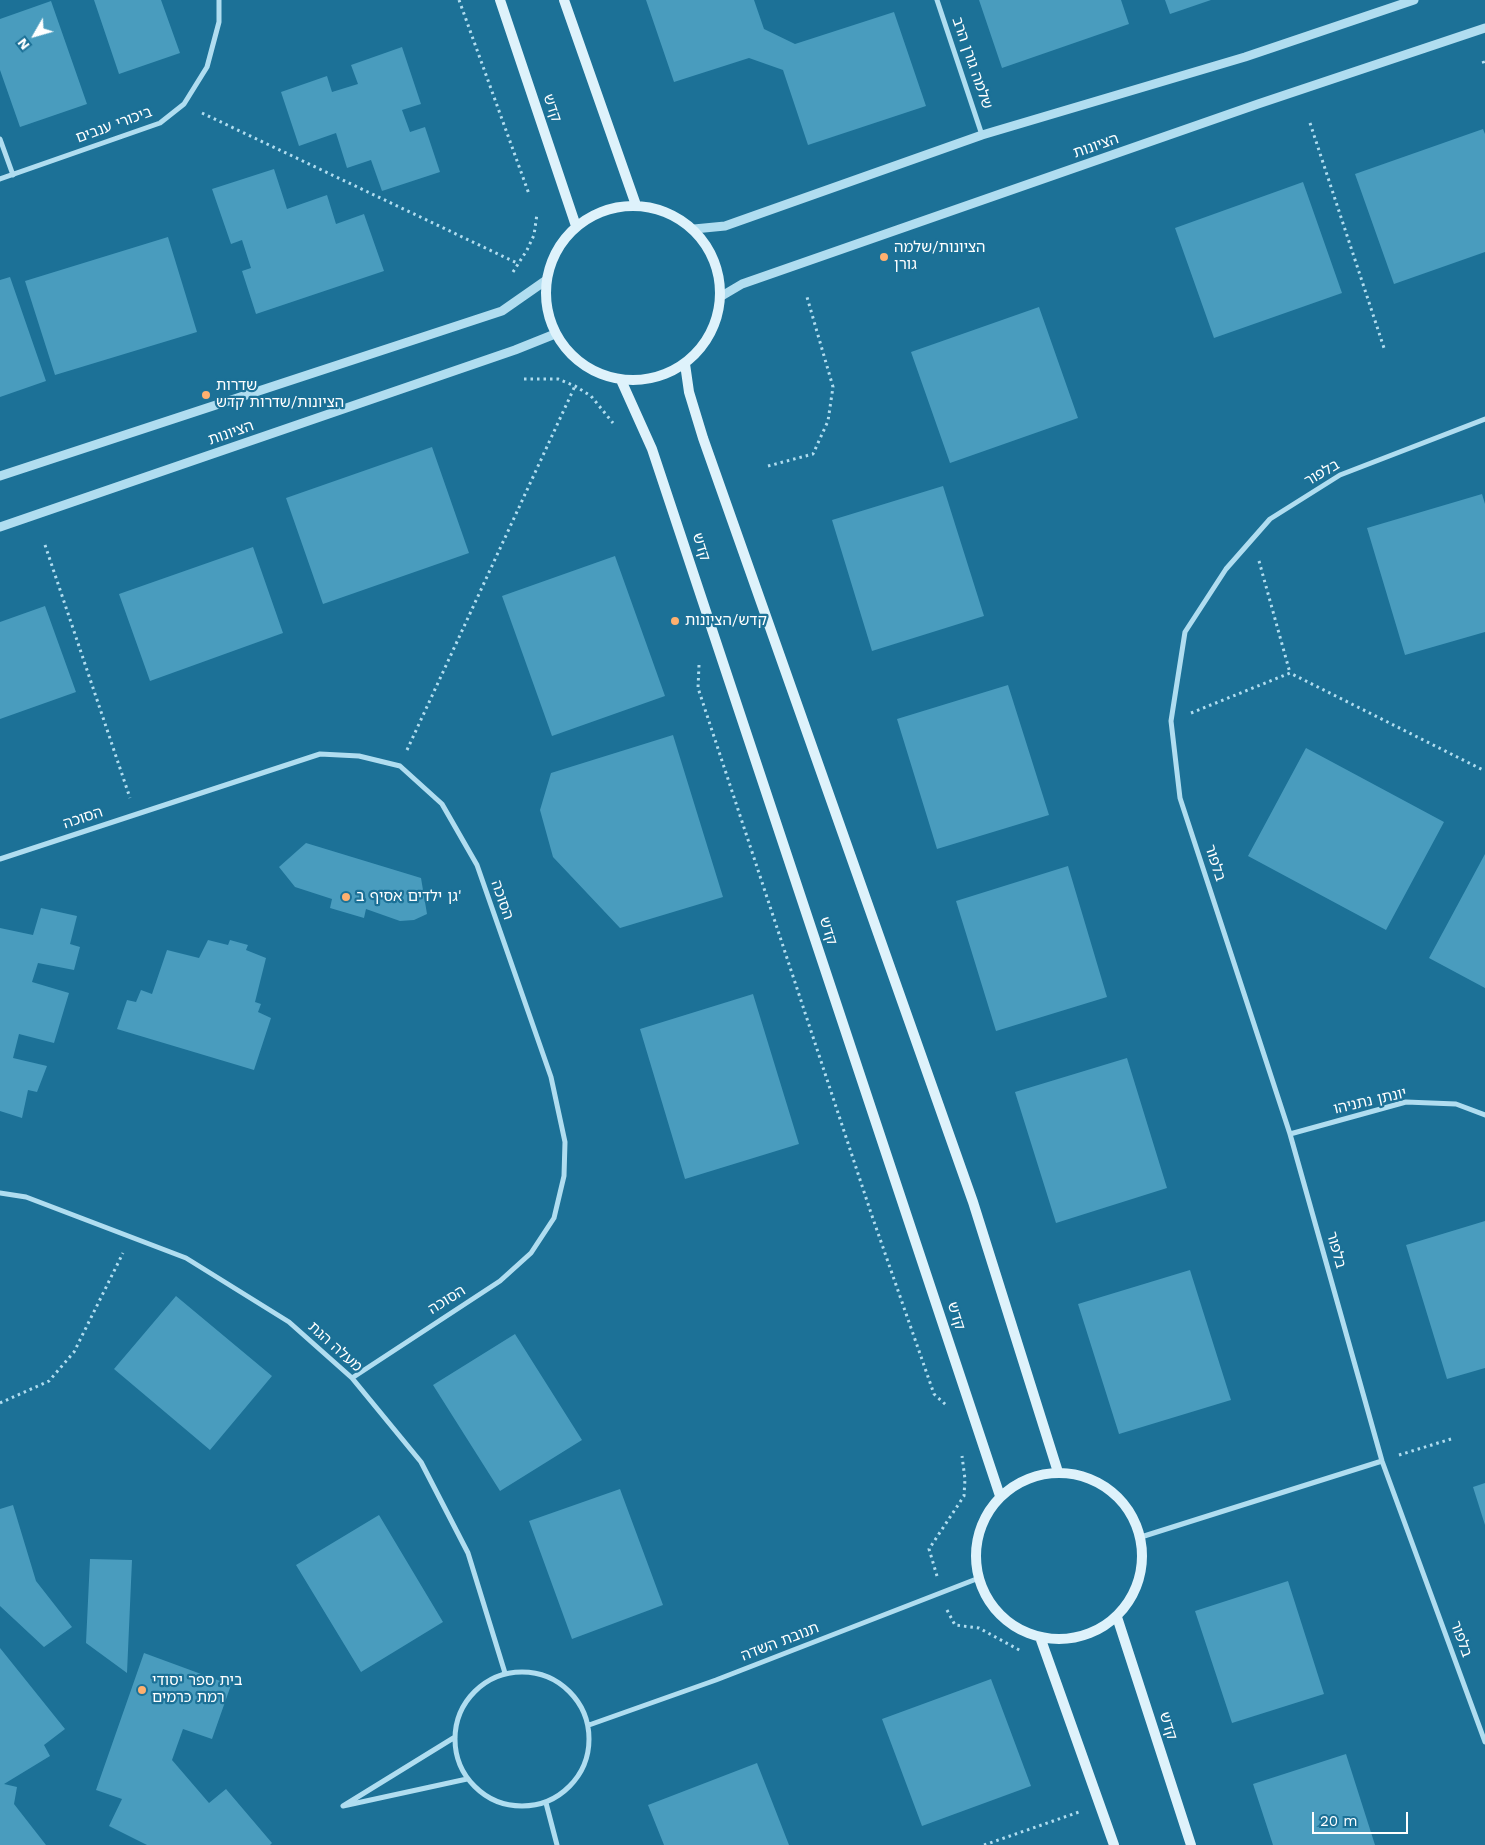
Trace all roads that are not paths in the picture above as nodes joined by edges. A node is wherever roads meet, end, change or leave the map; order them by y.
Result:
1 (219, 0) edge
2 (500, 0) edge
3 (564, 0) edge
4 (937, 0) edge
5 (1414, 0) edge
6 (1485, 28) edge
7 (982, 135) junction
8 (0, 139) edge
9 (13, 175) junction
10 (0, 179) edge
11 (636, 205) junction
12 (576, 226) junction
13 (694, 229) junction
14 (545, 281) junction
15 (720, 298) junction
16 (555, 334) junction
17 (684, 364) junction
18 (621, 380) junction
19 (1485, 419) edge
20 (0, 476) edge
21 (0, 527) edge
22 (0, 858) edge
23 (1485, 1115) edge
24 (1290, 1134) junction
25 (0, 1193) edge
26 (352, 1378) junction
27 (1382, 1461) junction
28 (1058, 1472) junction
29 (1000, 1496) junction
30 (1141, 1537) junction
31 (979, 1578) junction
32 (1117, 1617) junction
33 (1040, 1638) junction
34 (504, 1673) junction
35 (589, 1724) junction
36 (455, 1738) junction
37 (1485, 1742) edge
38 (467, 1779) junction
39 (546, 1803) junction
40 (557, 1845) edge
41 (1114, 1845) edge
42 (1191, 1845) edge

1 - 9 street, ביכורי ענבים
2 - 12 main road, קדש
3 - 11 main road
4 - 7 street, שלמה גורן הרב
5 - 7 street
6 - 15 street, הציונות
7 - 13 street
8 - 9 street
9 - 10 street, ביכורי ענבים
11 - 12 main road
11 - 13 main road
12 - 14 main road
13 - 15 main road
14 - 16 main road
14 - 20 street, הציונות
15 - 17 main road
16 - 18 main road
16 - 21 street, הציונות
17 - 18 main road
17 - 28 main road
18 - 29 main road, קדש
19 - 24 street, בלפור
22 - 26 street, הסוכה
23 - 24 street, יונתן נתניהו
24 - 27 street, בלפור
25 - 26 street, מעלה הגת
26 - 34 street, מעלה הגת
27 - 30 street
27 - 37 street, בלפור
28 - 29 main road
28 - 30 main road
29 - 31 main road
30 - 32 main road
31 - 33 main road
31 - 35 street, תנובת השדה
32 - 33 main road
32 - 42 main road, קדש
33 - 41 main road
34 - 35 street
34 - 36 street
35 - 39 street
36 - 38 street
36 - 38 street
38 - 39 street
39 - 40 street

